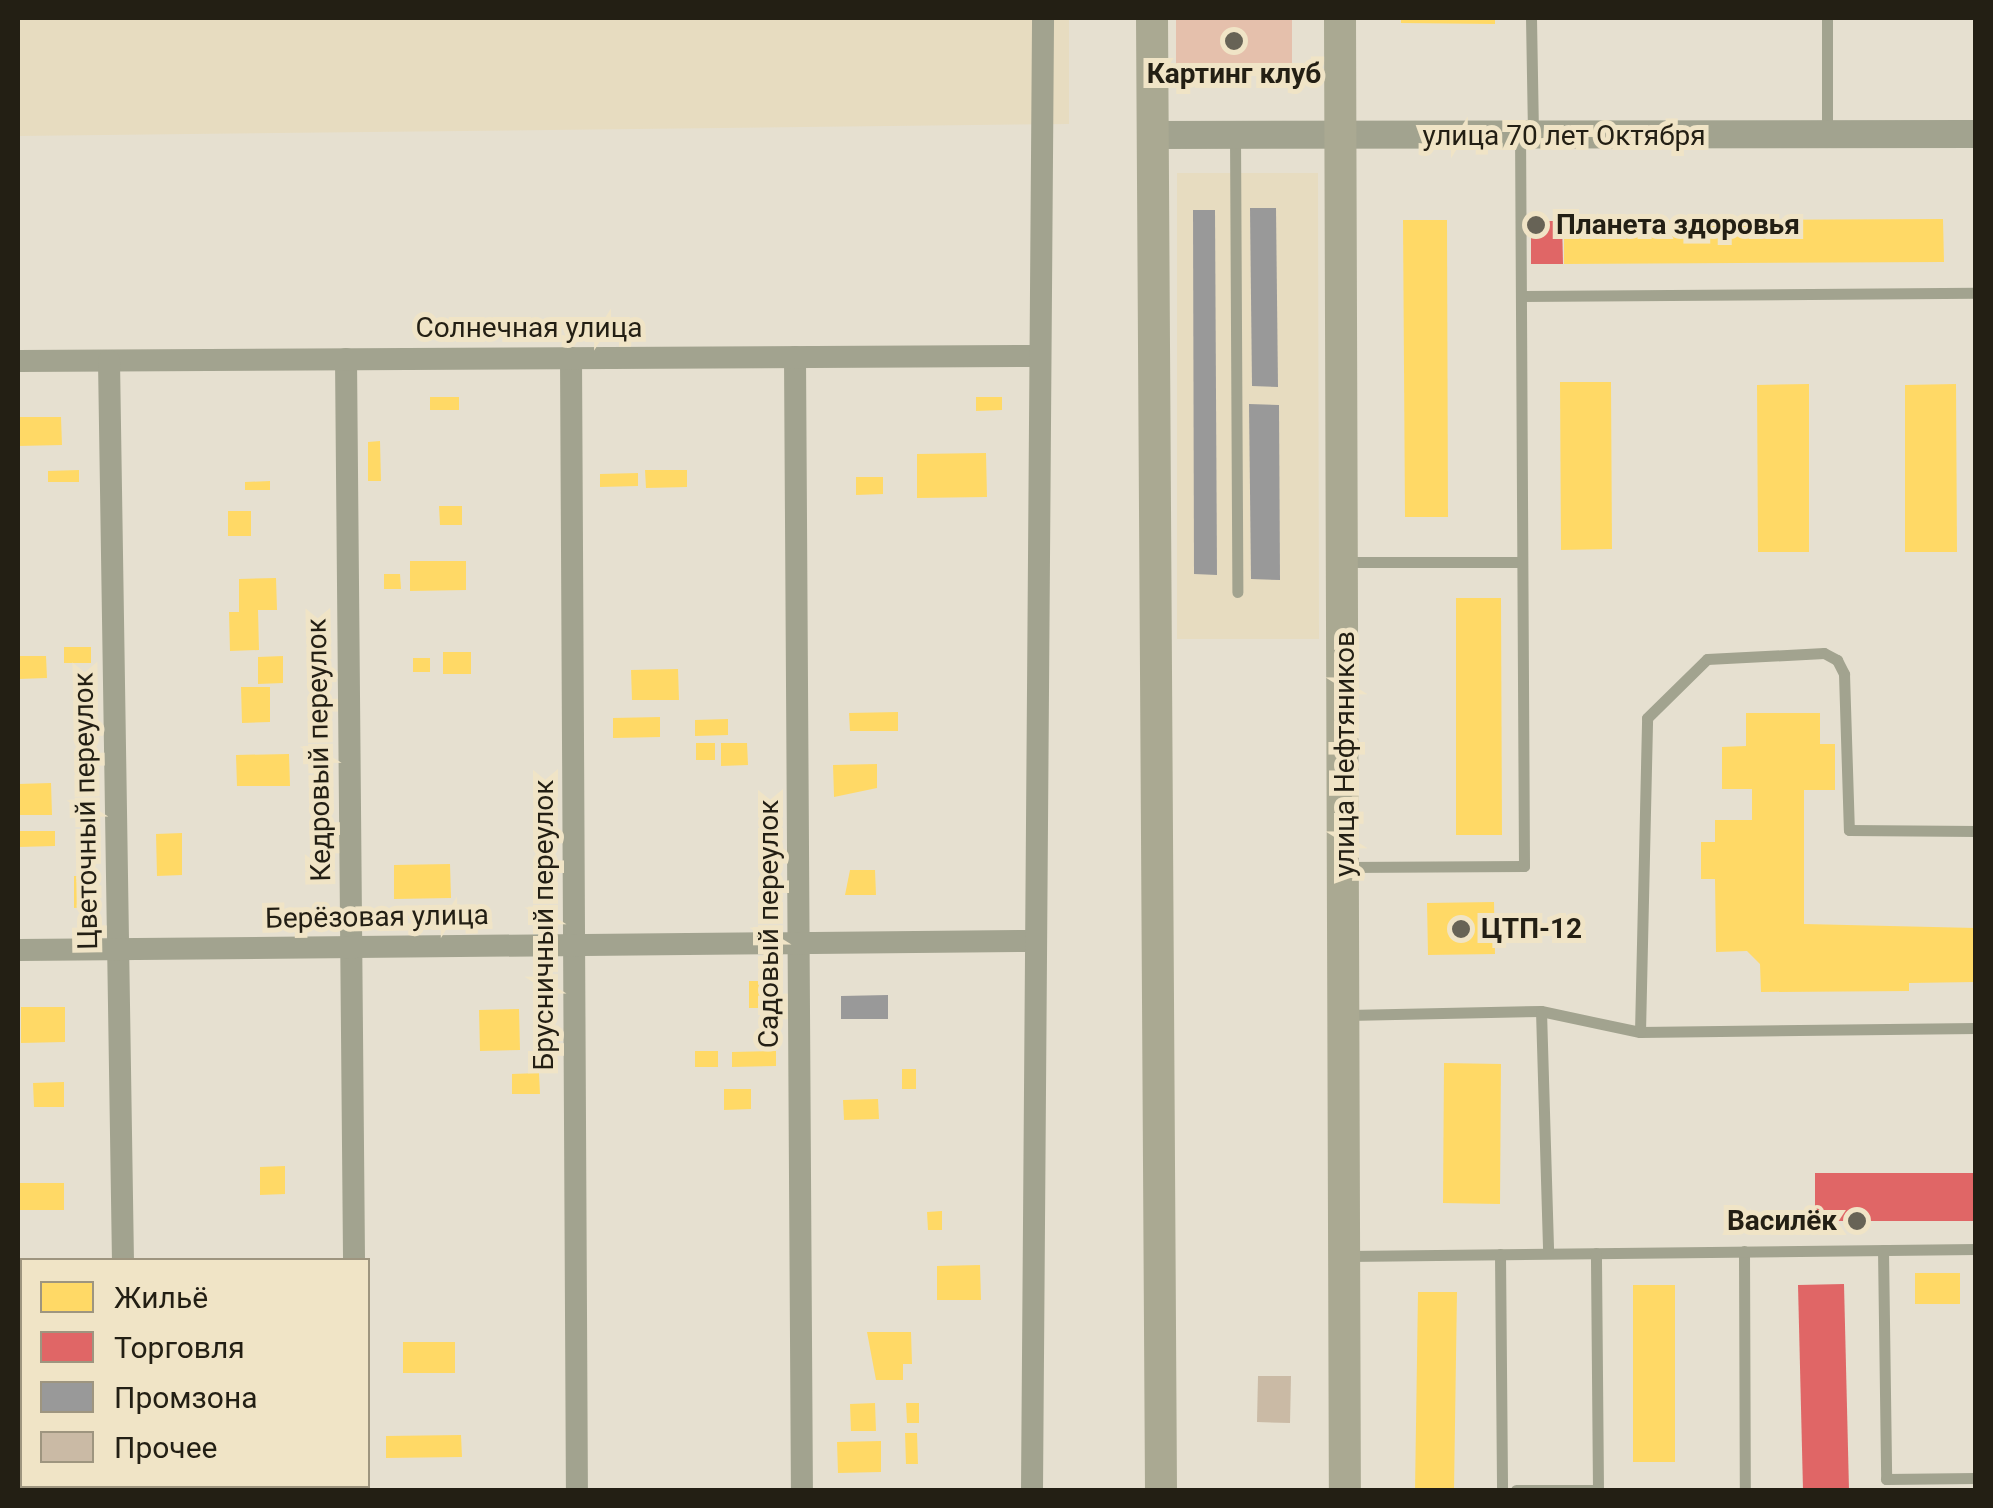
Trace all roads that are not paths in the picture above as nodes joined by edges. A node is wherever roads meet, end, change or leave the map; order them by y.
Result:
1 (1043, 18) edge
2 (1152, 18) edge
3 (1340, 18) edge
4 (1531, 18) edge
5 (1826, 18) edge
6 (1975, 134) edge
7 (1153, 135) junction
8 (1235, 136) junction
9 (1342, 136) junction
10 (1527, 136) junction
11 (1828, 136) junction
12 (1976, 155) edge
13 (1976, 293) edge
14 (1521, 296) junction
15 (1040, 356) junction
16 (796, 357) junction
17 (570, 358) junction
18 (109, 360) junction
19 (346, 360) junction
20 (18, 361) edge
21 (1344, 562) junction
22 (1522, 562) junction
23 (1238, 592) dead end
24 (1976, 831) edge
25 (1346, 867) junction
26 (1036, 941) junction
27 (799, 943) junction
28 (574, 945) junction
29 (351, 947) junction
30 (118, 949) junction
31 (18, 950) edge
32 (1542, 1011) junction
33 (1346, 1015) junction
34 (1976, 1028) edge
35 (1640, 1032) junction
36 (1976, 1249) edge
37 (1883, 1250) junction
38 (1744, 1251) junction
39 (1548, 1253) junction
40 (1596, 1253) junction
41 (1500, 1254) junction
42 (1348, 1256) junction
43 (123, 1258) edge
44 (354, 1258) edge
45 (1976, 1478) edge
46 (577, 1490) edge
47 (802, 1490) edge
48 (1032, 1490) edge
49 (1161, 1490) edge
50 (1346, 1490) edge
51 (1502, 1490) edge
52 (1516, 1490) edge
53 (1745, 1490) edge

1 - 15 street
2 - 7 main road
3 - 9 main road, улица Нефтяников
4 - 10 lane
5 - 11 lane
6 - 11 street, улица 70 лет Октября
6 - 12 lane
7 - 8 street, улица 70 лет Октября
7 - 49 main road
8 - 9 street, улица 70 лет Октября
8 - 23 lane
9 - 10 street, улица 70 лет Октября
9 - 21 main road, улица Нефтяников
10 - 11 street, улица 70 лет Октября
10 - 14 lane
13 - 14 lane
14 - 22 lane
15 - 16 street, Солнечная улица
15 - 26 street
16 - 17 street, Солнечная улица
16 - 27 street, Садовый переулок
17 - 19 street, Солнечная улица
17 - 28 street, Брусничный переулок
18 - 19 street, Солнечная улица
18 - 20 street, Солнечная улица
18 - 30 street, Цветочный переулок
19 - 29 street, Кедровый переулок
21 - 22 lane
21 - 25 main road, улица Нефтяников
22 - 25 lane
24 - 35 lane
25 - 33 main road, улица Нефтяников
26 - 27 street, Берёзовая улица
26 - 48 street
27 - 28 street, Берёзовая улица
27 - 47 street, Садовый переулок
28 - 29 street, Берёзовая улица
28 - 46 street, Брусничный переулок
29 - 30 street, Берёзовая улица
29 - 44 street, Кедровый переулок
30 - 31 street, Берёзовая улица
30 - 43 street, Цветочный переулок
32 - 33 lane
32 - 35 lane
32 - 39 lane
33 - 42 main road, улица Нефтяников
34 - 35 lane
36 - 37 lane
37 - 38 lane
37 - 45 lane
38 - 40 lane
38 - 53 lane
39 - 40 lane
39 - 41 lane
40 - 52 lane
41 - 42 lane
41 - 51 lane
42 - 50 main road, улица Нефтяников

